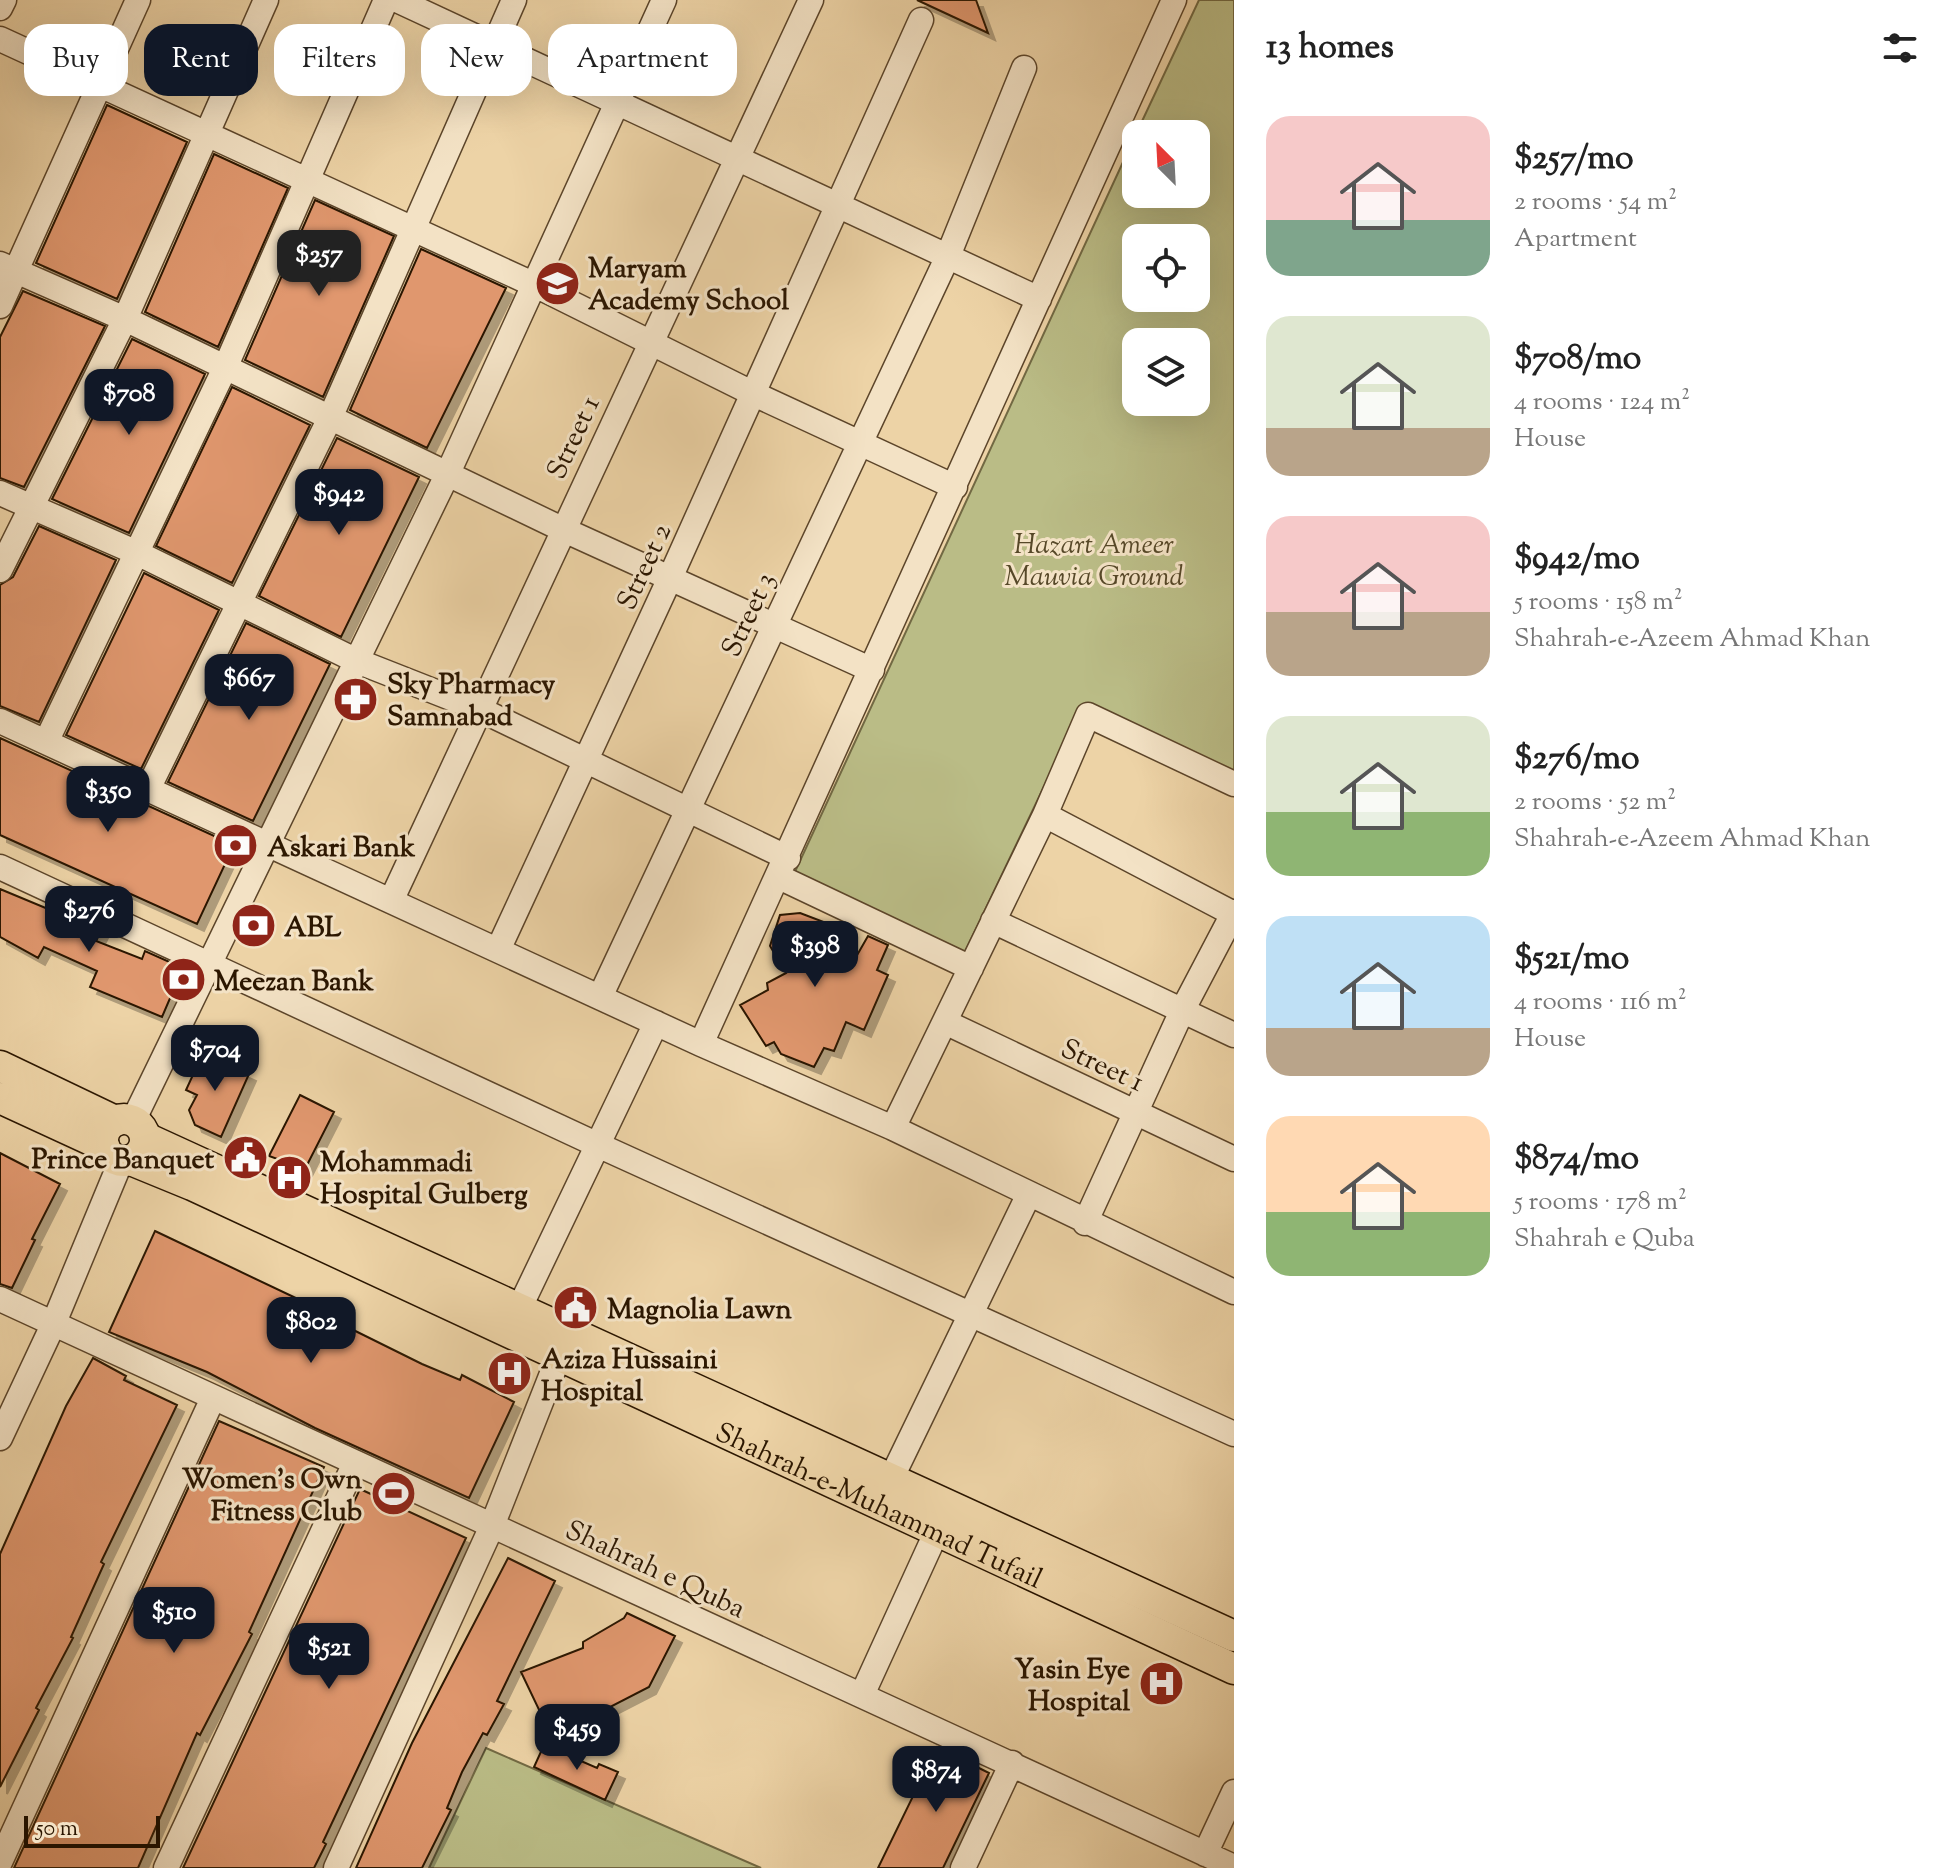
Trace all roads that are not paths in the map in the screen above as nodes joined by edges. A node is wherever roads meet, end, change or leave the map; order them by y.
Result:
1 (4, 0) edge
2 (138, 0) edge
3 (266, 0) edge
4 (386, 0) edge
5 (397, 0) edge
6 (514, 0) edge
7 (664, 0) edge
8 (811, 0) edge
9 (1174, 0) edge
10 (0, 8) edge
11 (921, 20) dead end
12 (127, 24) edge
13 (449, 24) edge
14 (503, 24) edge
15 (0, 39) edge
16 (24, 50) edge
17 (532, 62) edge
18 (1024, 68) dead end
19 (94, 96) edge
20 (124, 96) edge
21 (472, 96) edge
22 (617, 101) junction
23 (208, 135) junction
24 (739, 157) junction
25 (309, 182) junction
26 (839, 205) junction
27 (413, 230) junction
28 (948, 256) junction
29 (8, 267) edge
30 (535, 285) junction
31 (1039, 299) junction
32 (0, 306) edge
33 (125, 319) junction
34 (650, 344) junction
35 (225, 368) junction
36 (754, 394) junction
37 (330, 418) junction
38 (860, 444) junction
39 (448, 473) junction
40 (955, 487) junction
41 (0, 493) edge
42 (31, 508) junction
43 (562, 529) junction
44 (135, 552) junction
45 (0, 570) edge
46 (670, 578) junction
47 (241, 604) junction
48 (775, 625) junction
49 (357, 661) junction
50 (872, 670) junction
51 (479, 709) junction
52 (0, 721) edge
53 (46, 742) junction
54 (585, 761) junction
55 (1234, 784) edge
56 (148, 789) junction
57 (687, 812) junction
58 (1045, 815) junction
59 (270, 845) junction
60 (0, 867) edge
61 (783, 868) junction
62 (391, 901) junction
63 (1234, 913) edge
64 (993, 921) junction
65 (498, 950) junction
66 (210, 965) junction
67 (971, 968) junction
68 (600, 997) junction
69 (1182, 1011) junction
70 (656, 1023) junction
71 (947, 1023) junction
72 (1234, 1035) edge
73 (701, 1044) junction
74 (0, 1066) edge
75 (0, 1098) edge
76 (1136, 1114) junction
77 (893, 1128) junction
78 (125, 1141) junction
79 (600, 1146) junction
80 (1234, 1159) edge
81 (1028, 1196) junction
82 (1085, 1223) junction
83 (1234, 1292) edge
84 (0, 1299) edge
85 (520, 1307) junction
86 (970, 1312) junction
87 (53, 1325) junction
88 (559, 1356) junction
89 (213, 1398) junction
90 (1234, 1434) edge
91 (0, 1438) edge
92 (355, 1463) junction
93 (891, 1479) junction
94 (492, 1526) junction
95 (936, 1533) junction
96 (1234, 1636) edge
97 (1234, 1669) edge
98 (862, 1695) junction
99 (1012, 1763) junction
100 (1234, 1792) edge
101 (1205, 1854) junction
102 (0, 1862) edge
103 (1234, 1867) edge
104 (166, 1868) edge
105 (336, 1868) edge
106 (963, 1868) edge

1 - 10 street
2 - 12 street
3 - 23 street
4 - 25 street
5 - 13 street
6 - 14 street
7 - 22 street
8 - 24 street, Street 1
9 - 31 street
11 - 26 street, Street 2
15 - 16 street
17 - 22 street
18 - 28 street, Street 3
19 - 29 street
20 - 23 street
21 - 27 street
22 - 24 street
22 - 30 street
23 - 25 street
23 - 33 street
24 - 26 street
24 - 34 street, Street 1
25 - 27 street
25 - 35 street
26 - 28 street
26 - 36 street, Street 2
27 - 30 street
27 - 37 street
28 - 31 street
28 - 38 street, Street 3
29 - 32 street
29 - 33 street
30 - 34 street
30 - 39 street
31 - 40 street
33 - 35 street
33 - 42 street
34 - 36 street
34 - 43 street, Street 1
35 - 37 street
35 - 44 street
36 - 38 street
36 - 46 street, Street 2
37 - 39 street
37 - 47 street
38 - 40 street
38 - 48 street, Street 3
39 - 43 street
39 - 49 street
40 - 50 street
41 - 42 street
42 - 44 street
42 - 45 street
43 - 46 street
43 - 51 street, Street 1
44 - 47 street
44 - 53 street
46 - 48 street
46 - 54 street, Street 2
47 - 49 street
47 - 56 street
48 - 50 street
48 - 57 street, Street 3
49 - 51 street
49 - 59 street
50 - 61 street
51 - 54 street
51 - 62 street, Street 1
52 - 53 street
53 - 56 street
54 - 57 street
54 - 65 street, Street 2
55 - 58 street
56 - 59 street
57 - 61 street
57 - 68 street, Street 3
58 - 63 street
58 - 64 street
59 - 62 street
59 - 66 street
60 - 66 street
61 - 67 street
61 - 73 street
62 - 65 street
63 - 69 street
64 - 67 street
64 - 69 street
65 - 68 street
66 - 78 street
66 - 79 street
67 - 71 street
68 - 70 street
69 - 72 street
69 - 76 street
70 - 73 street
70 - 79 street
71 - 76 street, Street 1
71 - 77 street
73 - 77 street
74 - 78 main road, Shahrah-e-Muhammad Tufail
75 - 78 main road, Shahrah-e-Muhammad Tufail
76 - 80 street, Street 1
76 - 82 street
77 - 81 street
78 - 85 main road, Shahrah-e-Muhammad Tufail
78 - 87 street
78 - 88 main road, Shahrah-e-Muhammad Tufail
79 - 85 street
79 - 86 street
81 - 82 street
81 - 86 street
82 - 83 street
84 - 87 street, Shahrah e Quba
85 - 93 main road, Shahrah-e-Muhammad Tufail
86 - 90 street
86 - 93 street
87 - 89 street, Shahrah e Quba
87 - 91 street
88 - 94 street
88 - 95 main road, Shahrah-e-Muhammad Tufail
89 - 92 street, Shahrah e Quba
89 - 102 street
92 - 94 street, Shahrah e Quba
92 - 104 street
93 - 96 main road, Shahrah-e-Muhammad Tufail
94 - 98 street, Shahrah e Quba
94 - 105 street
95 - 97 main road, Shahrah-e-Muhammad Tufail
95 - 98 street
98 - 99 street, Shahrah e Quba
99 - 101 street, Shahrah e Quba
99 - 106 street
100 - 101 street
101 - 103 street, Shahrah e Quba

